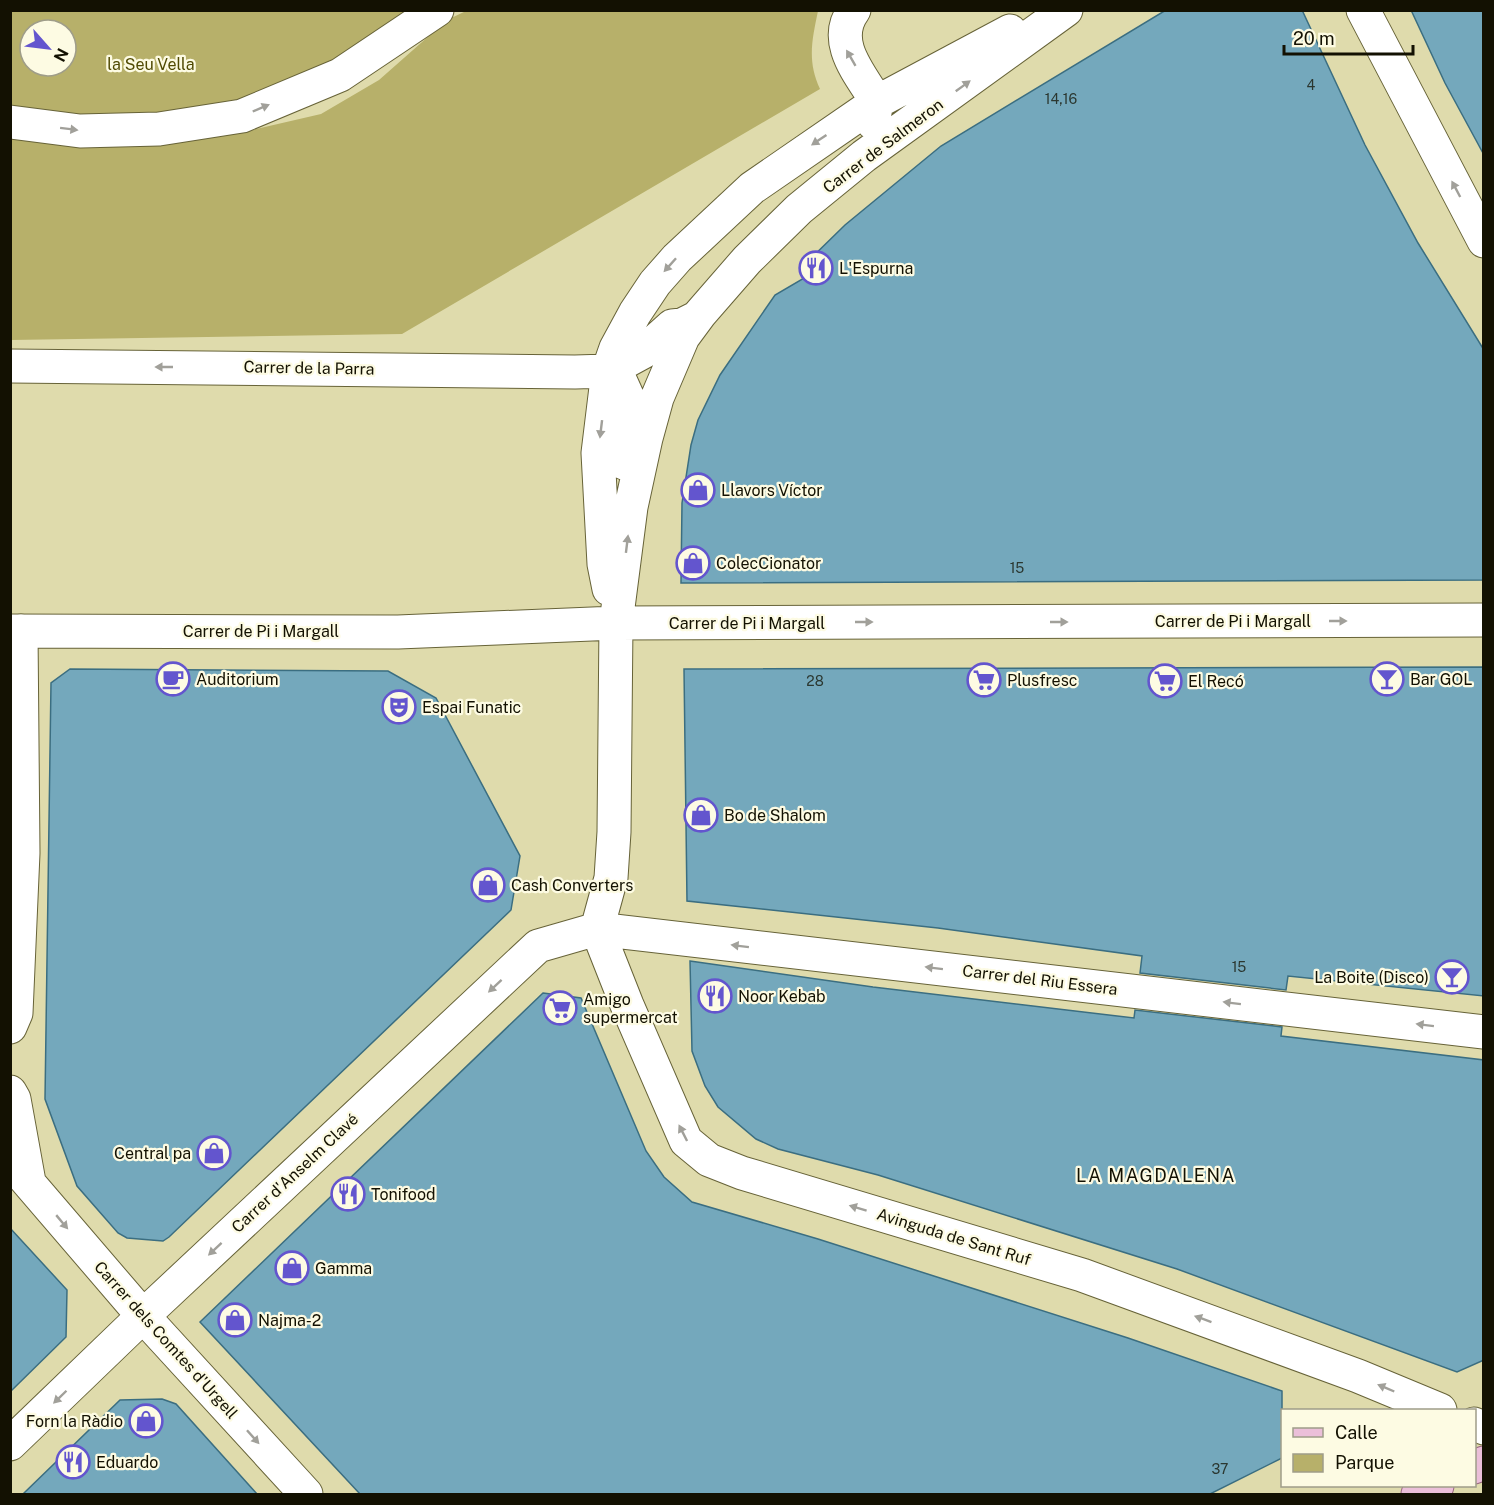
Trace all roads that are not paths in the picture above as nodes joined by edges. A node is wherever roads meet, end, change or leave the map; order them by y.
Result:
1 (437, 10) edge
2 (854, 10) edge
3 (1054, 10) edge
4 (1066, 10) edge
5 (1363, 10) edge
6 (877, 102) junction
7 (10, 122) edge
8 (1484, 241) edge
9 (706, 308) junction
10 (10, 366) edge
11 (608, 371) junction
12 (631, 507) junction
13 (1484, 620) edge
14 (616, 623) junction
15 (16, 631) edge
16 (597, 929) junction
17 (10, 1027) edge
18 (1484, 1032) edge
19 (10, 1092) edge
20 (20, 1172) edge
21 (143, 1316) junction
22 (1438, 1409) edge
23 (10, 1444) edge
24 (1433, 1487) edge
25 (306, 1494) edge
26 (1418, 1494) edge

7 -> 1 street
6 -> 2 street
3 - 6 street, Carrer de Salmeron
9 -> 4 street, Carrer de Salmeron
8 -> 5 street
6 - 9 street, Carrer de Salmeron
6 -> 11 street, Carrer de Salmeron
9 - 11 street, Carrer de Salmeron
9 - 12 street, Carrer de Salmeron
11 -> 10 street, Carrer de la Parra
11 - 12 street, Carrer de Salmeron
11 -> 14 street, Carrer de Salmeron
14 -> 12 street, Carrer de Salmeron
14 -> 13 street, Carrer de Pi i Margall
14 - 15 street, Carrer de Pi i Margall
14 - 16 street
15 - 17 street
18 -> 16 street, Carrer del Riu Essera
16 -> 21 street, Carrer d'Anselm Clavé
22 -> 16 street, Avinguda de Sant Ruf
19 - 20 street, Carrer dels Comtes d'Urgell
20 -> 21 street, Carrer dels Comtes d'Urgell
21 -> 23 street, Carrer d'Anselm Clavé
21 -> 25 street, Carrer dels Comtes d'Urgell
24 - 26 main road

